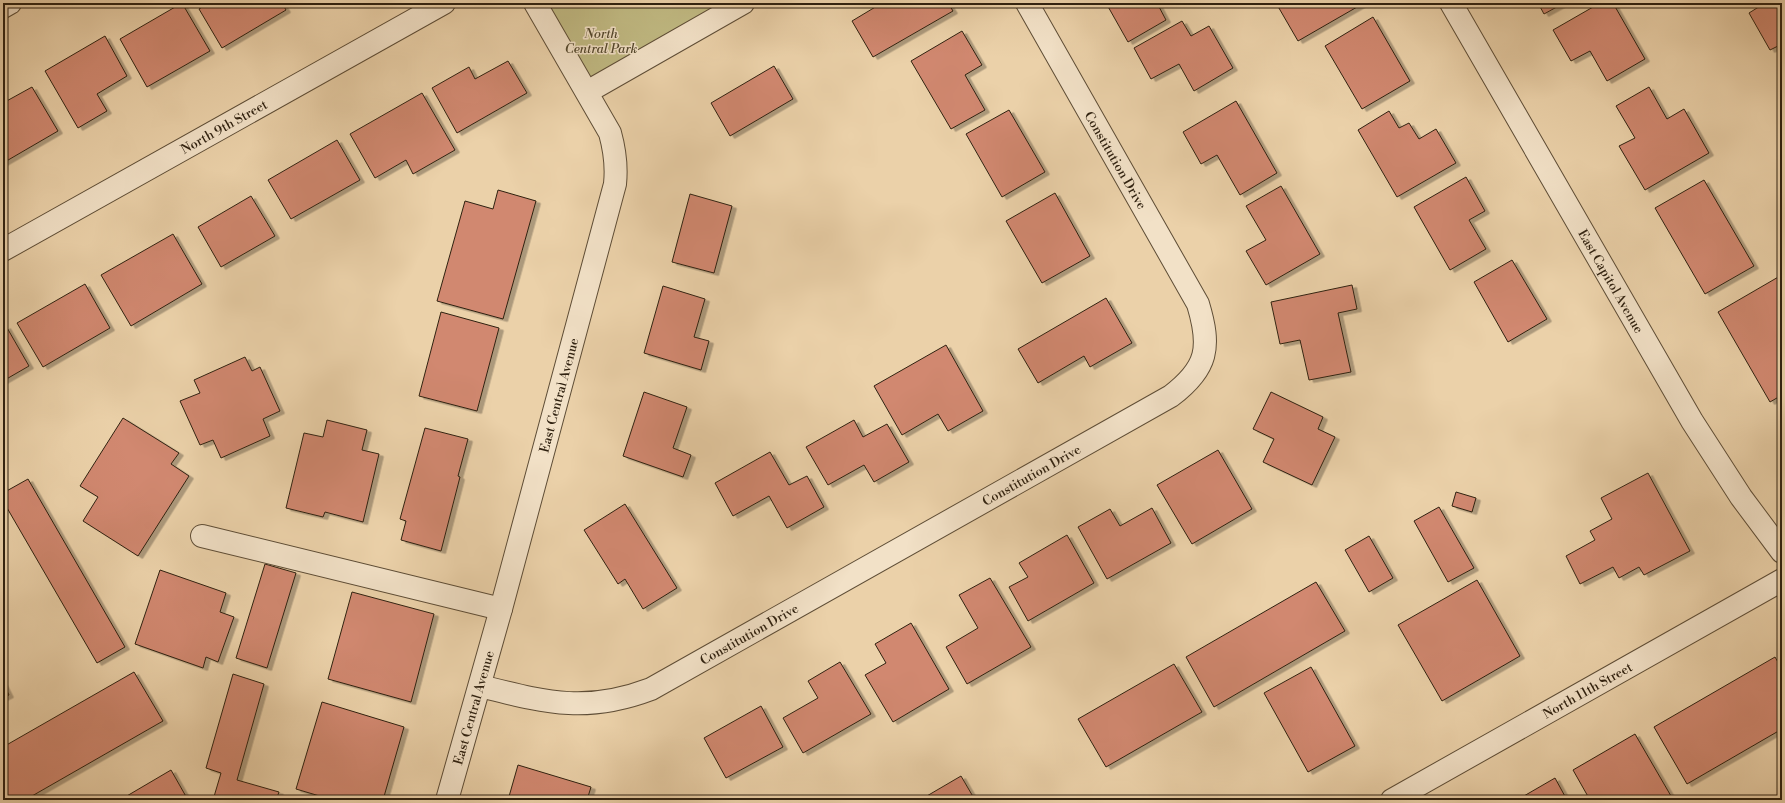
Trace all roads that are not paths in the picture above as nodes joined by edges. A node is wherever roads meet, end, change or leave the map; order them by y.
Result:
1 (10, 3) edge
2 (444, 3) edge
3 (535, 3) edge
4 (743, 3) edge
5 (1027, 3) edge
6 (1452, 3) edge
7 (3, 7) edge
8 (587, 92) junction
9 (3, 250) edge
10 (202, 536) dead end
11 (1782, 552) edge
12 (1782, 580) edge
13 (501, 609) junction
14 (480, 686) junction
15 (447, 800) edge
16 (1392, 800) edge

1 - 7 street
2 - 9 street, North 9th Street
3 - 8 street, East Central Avenue
4 - 8 street
5 - 14 street, Constitution Drive
6 - 11 street, East Capitol Avenue
8 - 13 street, East Central Avenue
10 - 13 street
12 - 16 street, North 11th Street
13 - 14 street, East Central Avenue
14 - 15 street, East Central Avenue

